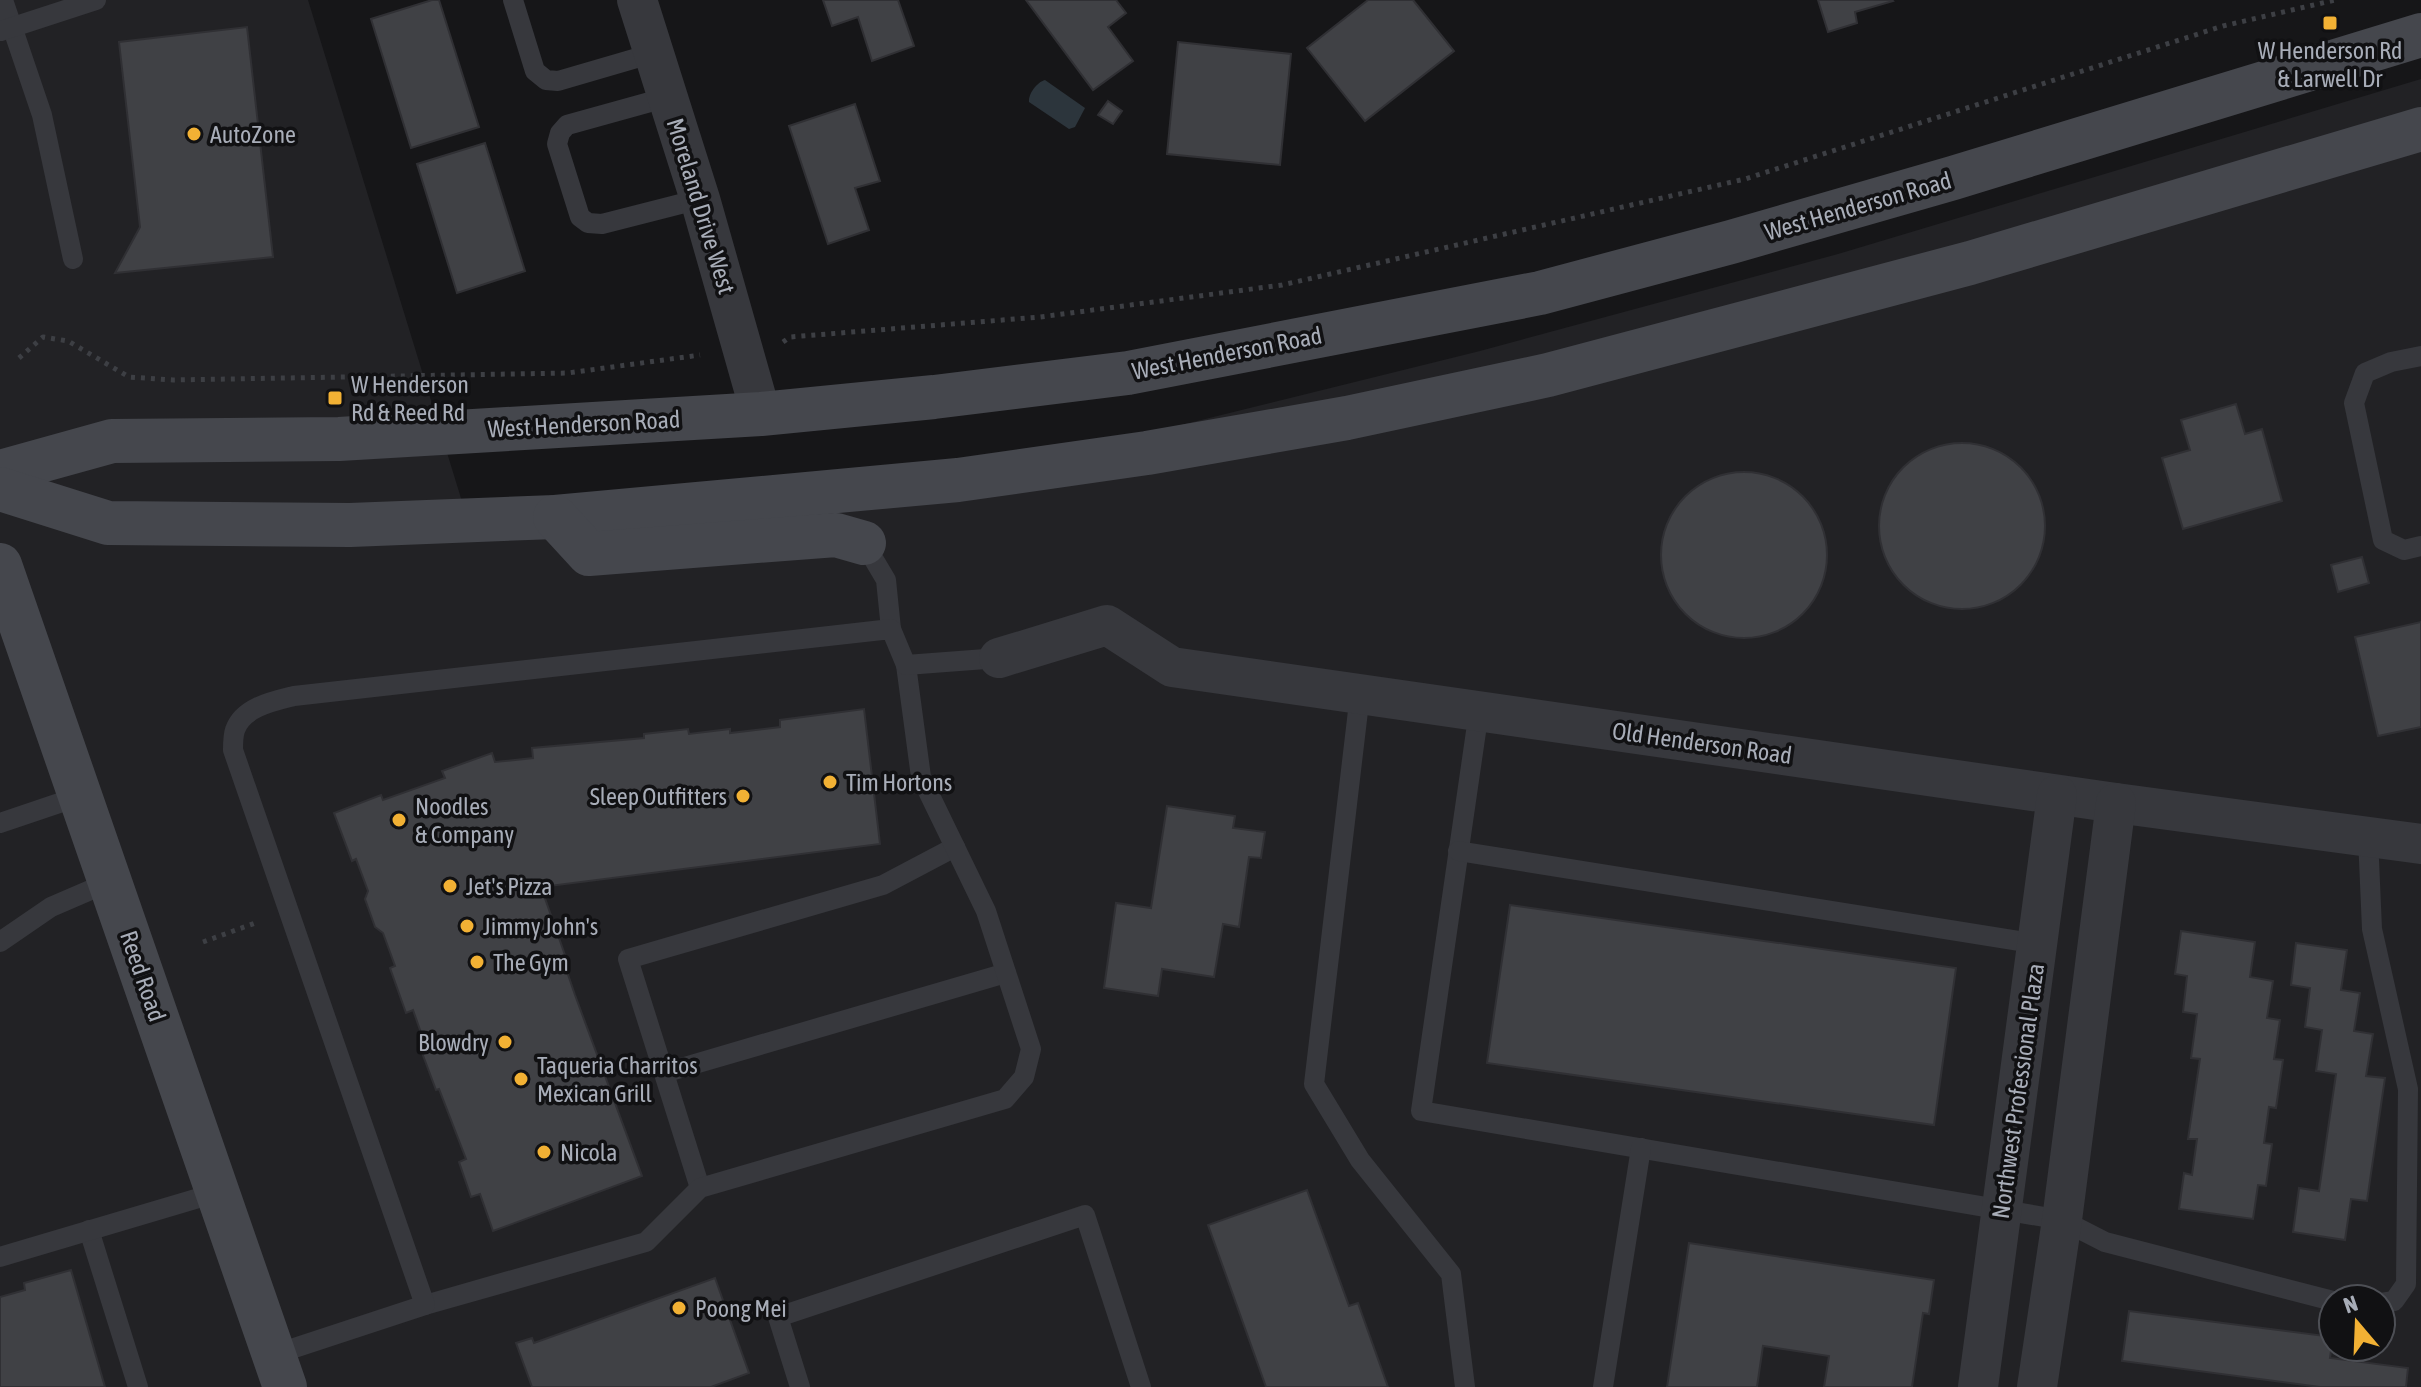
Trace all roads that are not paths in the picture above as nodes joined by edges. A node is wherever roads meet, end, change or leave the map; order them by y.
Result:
1 (3, 0) edge
2 (96, 0) edge
3 (513, 0) edge
4 (637, 0) edge
5 (6, 30) edge
6 (2421, 35) edge
7 (654, 53) junction
8 (668, 97) junction
9 (2421, 129) edge
10 (700, 199) junction
11 (73, 259) dead end
12 (2421, 356) edge
13 (761, 414) junction
14 (0, 472) edge
15 (0, 489) edge
16 (555, 517) junction
17 (864, 543) joint
18 (2421, 546) edge
19 (0, 565) edge
20 (891, 629) junction
21 (999, 658) joint
22 (906, 665) junction
23 (1360, 694) junction
24 (1479, 711) junction
25 (2057, 795) junction
26 (80, 796) junction
27 (2116, 803) junction
28 (0, 823) edge
29 (2368, 837) junction
30 (2421, 844) edge
31 (955, 847) junction
32 (1458, 851) junction
33 (109, 882) junction
34 (0, 942) edge
35 (2038, 944) junction
36 (1006, 973) junction
37 (664, 1073) junction
38 (1641, 1148) junction
39 (700, 1188) junction
40 (219, 1192) junction
41 (2001, 1211) junction
42 (2062, 1220) junction
43 (89, 1230) junction
44 (0, 1257) edge
45 (2317, 1297) edge
46 (2397, 1297) edge
47 (425, 1305) junction
48 (279, 1371) edge
49 (138, 1387) edge
50 (800, 1387) edge
51 (1141, 1387) edge
52 (1465, 1387) edge
53 (1603, 1387) edge
54 (1978, 1387) edge
55 (2037, 1387) edge

1 - 5 lane
2 - 5 lane
3 - 7 lane
4 - 7 street, Moreland Drive West
5 - 11 lane
6 - 13 main road, West Henderson Road
7 - 8 street, Moreland Drive West
8 - 10 street, Moreland Drive West
8 - 10 lane
9 - 16 main road
10 - 13 street, Moreland Drive West
12 - 18 lane
13 - 14 main road, West Henderson Road
15 - 16 main road
16 - 17 main road
17 - 20 lane
19 - 26 main road, Reed Road
20 - 22 lane
20 - 47 lane
21 - 22 lane
21 - 23 street, Old Henderson Road
22 - 31 lane
23 - 24 street, Old Henderson Road
23 - 52 lane
24 - 25 street, Old Henderson Road
24 - 32 lane
25 - 27 street, Old Henderson Road
25 - 35 street, Northwest Professional Plaza
26 - 28 lane
26 - 33 main road, Reed Road
27 - 29 street, Old Henderson Road
27 - 42 street
29 - 30 street, Old Henderson Road
29 - 46 lane
31 - 36 lane
31 - 37 lane
32 - 35 lane
32 - 38 lane
33 - 34 lane
33 - 40 main road, Reed Road
35 - 41 street, Northwest Professional Plaza
36 - 37 lane
36 - 39 lane
37 - 39 lane
38 - 41 lane
38 - 53 lane
39 - 47 lane
40 - 43 lane
40 - 48 main road, Reed Road
41 - 42 lane
41 - 54 street, Northwest Professional Plaza
42 - 45 lane
42 - 55 street
43 - 44 lane
43 - 49 lane
47 - 48 lane
50 - 51 lane

